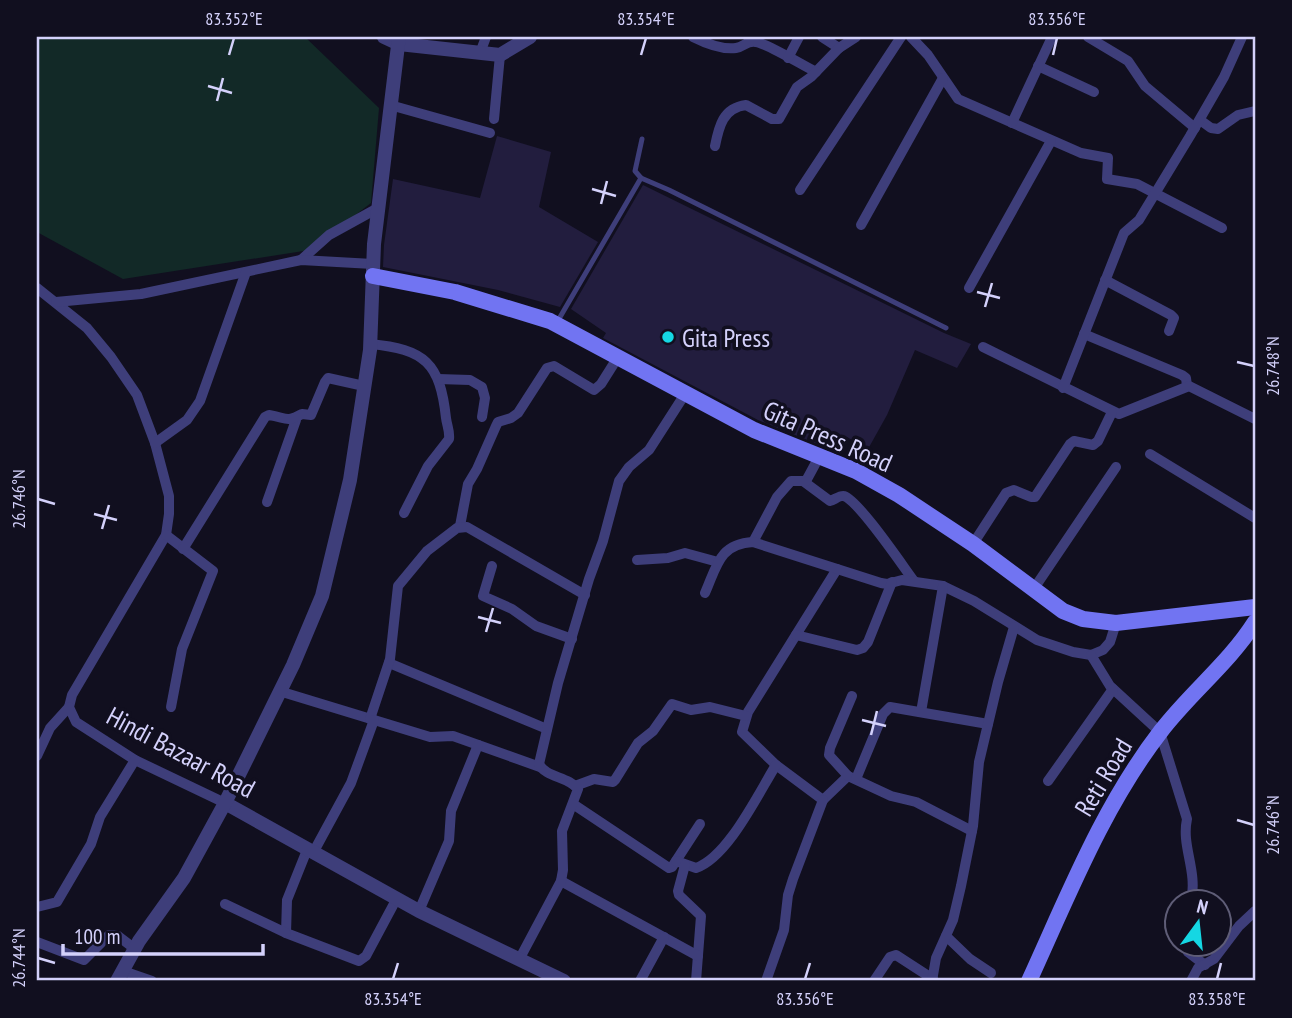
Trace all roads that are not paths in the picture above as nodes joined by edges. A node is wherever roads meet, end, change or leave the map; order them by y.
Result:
1 (384, 37) edge
2 (486, 37) edge
3 (530, 37) edge
4 (693, 37) edge
5 (799, 37) edge
6 (822, 37) edge
7 (856, 37) edge
8 (901, 37) edge
9 (911, 37) edge
10 (1052, 37) edge
11 (1088, 37) edge
12 (1242, 37) edge
13 (399, 40) edge
14 (767, 41) edge
15 (1109, 42) edge
16 (839, 48) junction
17 (480, 53) junction
18 (500, 55) junction
19 (788, 58) junction
20 (1038, 66) junction
21 (816, 72) junction
22 (943, 78) junction
23 (1094, 92) dead end
24 (390, 105) junction
25 (1255, 111) edge
26 (494, 119) dead end
27 (1012, 123) junction
28 (1198, 124) junction
29 (490, 133) dead end
30 (642, 139) dead end
31 (1051, 141) junction
32 (715, 146) dead end
33 (641, 178) junction
34 (800, 190) dead end
35 (1155, 192) junction
36 (378, 208) junction
37 (861, 225) dead end
38 (1222, 228) dead end
39 (301, 260) junction
40 (373, 270) junction
41 (246, 272) junction
42 (1105, 280) junction
43 (37, 288) edge
44 (969, 288) dead end
45 (56, 302) junction
46 (556, 324) junction
47 (946, 328) dead end
48 (1169, 331) dead end
49 (1084, 334) junction
50 (370, 344) junction
51 (982, 347) dead end
52 (618, 357) junction
53 (439, 379) junction
54 (364, 386) junction
55 (1187, 386) junction
56 (1063, 388) junction
57 (685, 394) junction
58 (1112, 412) junction
59 (482, 417) dead end
60 (1255, 419) edge
61 (296, 420) junction
62 (155, 443) junction
63 (1150, 454) dead end
64 (819, 457) junction
65 (1116, 467) dead end
66 (803, 481) junction
67 (267, 502) dead end
68 (404, 513) dead end
69 (1255, 518) edge
70 (460, 526) junction
71 (166, 535) junction
72 (753, 542) junction
73 (973, 544) junction
74 (183, 548) junction
75 (637, 560) dead end
76 (718, 562) junction
77 (492, 566) dead end
78 (837, 569) junction
79 (892, 582) junction
80 (919, 582) junction
81 (943, 586) junction
82 (1034, 590) junction
83 (705, 593) dead end
84 (585, 595) junction
85 (1255, 607) edge
86 (1255, 622) edge
87 (1116, 623) junction
88 (1014, 627) junction
89 (796, 635) junction
90 (572, 639) junction
91 (1091, 655) junction
92 (389, 663) junction
93 (1113, 689) junction
94 (279, 691) junction
95 (852, 696) dead end
96 (69, 707) junction
97 (171, 707) dead end
98 (921, 712) junction
99 (746, 716) junction
100 (372, 720) junction
101 (988, 724) junction
102 (547, 729) junction
103 (1160, 732) junction
104 (478, 745) junction
105 (37, 756) edge
106 (135, 760) junction
107 (776, 765) junction
108 (540, 767) junction
109 (852, 778) junction
110 (1048, 781) dead end
111 (575, 786) junction
112 (823, 800) junction
113 (225, 803) junction
114 (573, 804) junction
115 (700, 824) dead end
116 (972, 831) junction
117 (310, 851) junction
118 (681, 863) junction
119 (561, 881) junction
120 (1194, 888) edge
121 (397, 898) junction
122 (225, 904) dead end
123 (37, 907) edge
124 (419, 911) junction
125 (1254, 915) edge
126 (286, 933) junction
127 (946, 936) junction
128 (664, 937) junction
129 (37, 942) edge
130 (135, 949) junction
131 (698, 956) junction
132 (520, 958) junction
133 (1196, 958) edge
134 (1205, 965) junction
135 (991, 972) dead end
136 (120, 976) edge
137 (556, 979) edge
138 (933, 980) edge
139 (152, 981) edge
140 (640, 981) edge
141 (696, 981) edge
142 (766, 981) edge
143 (874, 981) edge
144 (1030, 981) edge
145 (1191, 981) edge

1 - 13 street
2 - 17 street
3 - 18 street
4 - 14 street
5 - 19 street
6 - 16 street
7 - 16 street
8 - 34 street
9 - 22 street
10 - 20 street
11 - 15 street
12 - 28 street
13 - 17 street
13 - 24 street
14 - 19 street
15 - 28 street
16 - 21 street
17 - 18 street
18 - 26 street
19 - 21 street
20 - 23 street
20 - 27 street
21 - 32 street
22 - 27 street
22 - 37 street
24 - 29 street
24 - 36 street
25 - 28 street
27 - 31 street
28 - 35 street
30 - 33 lane
31 - 35 street
31 - 44 street
33 - 46 lane
33 - 47 lane
35 - 38 street
35 - 42 street
36 - 39 street
36 - 40 street
39 - 40 street
39 - 41 street
40 - 46 main road, Gita Press Road
40 - 50 street
41 - 45 street
41 - 62 street
42 - 48 street
42 - 49 street
43 - 45 street, Hindi Bazaar Road
45 - 62 street, Hindi Bazaar Road
46 - 52 main road, Gita Press Road
49 - 55 street
49 - 56 street
50 - 53 street
50 - 54 street
51 - 56 street
52 - 57 main road, Gita Press Road
52 - 70 street
53 - 59 street
53 - 68 street
54 - 61 street
54 - 94 street
55 - 58 street
55 - 60 street
56 - 58 street
57 - 64 main road, Gita Press Road
57 - 84 street
58 - 73 street
61 - 67 street
61 - 74 street
62 - 71 street, Hindi Bazaar Road
63 - 69 street
64 - 66 street
64 - 73 main road, Gita Press Road
65 - 82 street
66 - 72 street
66 - 80 street
70 - 84 street
70 - 92 street
71 - 74 street
71 - 96 street, Hindi Bazaar Road
72 - 76 street
72 - 78 street
73 - 82 main road, Gita Press Road
74 - 97 street
75 - 76 street
76 - 83 street
77 - 90 street
78 - 79 street
78 - 89 street
79 - 80 street
79 - 89 street
80 - 81 street
81 - 88 street
81 - 98 street
82 - 87 main road, Gita Press Road
84 - 90 street
85 - 87 main road, Gita Press Road
86 - 103 main road, Reti Road
87 - 91 street
88 - 91 street
88 - 101 street
89 - 99 street
90 - 102 street
91 - 93 street
92 - 100 street
92 - 102 street
93 - 103 street
93 - 110 street
94 - 100 street
94 - 113 street
95 - 109 street
96 - 105 street
96 - 106 street, Hindi Bazaar Road
98 - 101 street
98 - 109 street
99 - 107 street
99 - 111 street
100 - 104 street
100 - 117 street
101 - 116 street
102 - 108 street
103 - 120 street
103 - 144 main road, Reti Road
104 - 108 street
104 - 124 street
106 - 113 street, Hindi Bazaar Road
106 - 123 street
107 - 112 street
107 - 118 street
108 - 111 street
109 - 112 street
109 - 116 street
111 - 114 street
112 - 142 street
113 - 117 street, Hindi Bazaar Road
113 - 130 street
114 - 118 street
114 - 119 street
115 - 118 street
116 - 127 street
117 - 121 street, Hindi Bazaar Road
117 - 126 street
118 - 131 street
119 - 128 street
119 - 132 street
121 - 124 street, Hindi Bazaar Road
121 - 126 street
122 - 126 street
124 - 132 street, Hindi Bazaar Road
125 - 134 street
127 - 135 street
127 - 138 street
128 - 131 street
128 - 140 street
129 - 130 street
130 - 136 street
131 - 141 street
132 - 137 street, Hindi Bazaar Road
133 - 134 street
134 - 145 street
136 - 139 street
138 - 143 street

